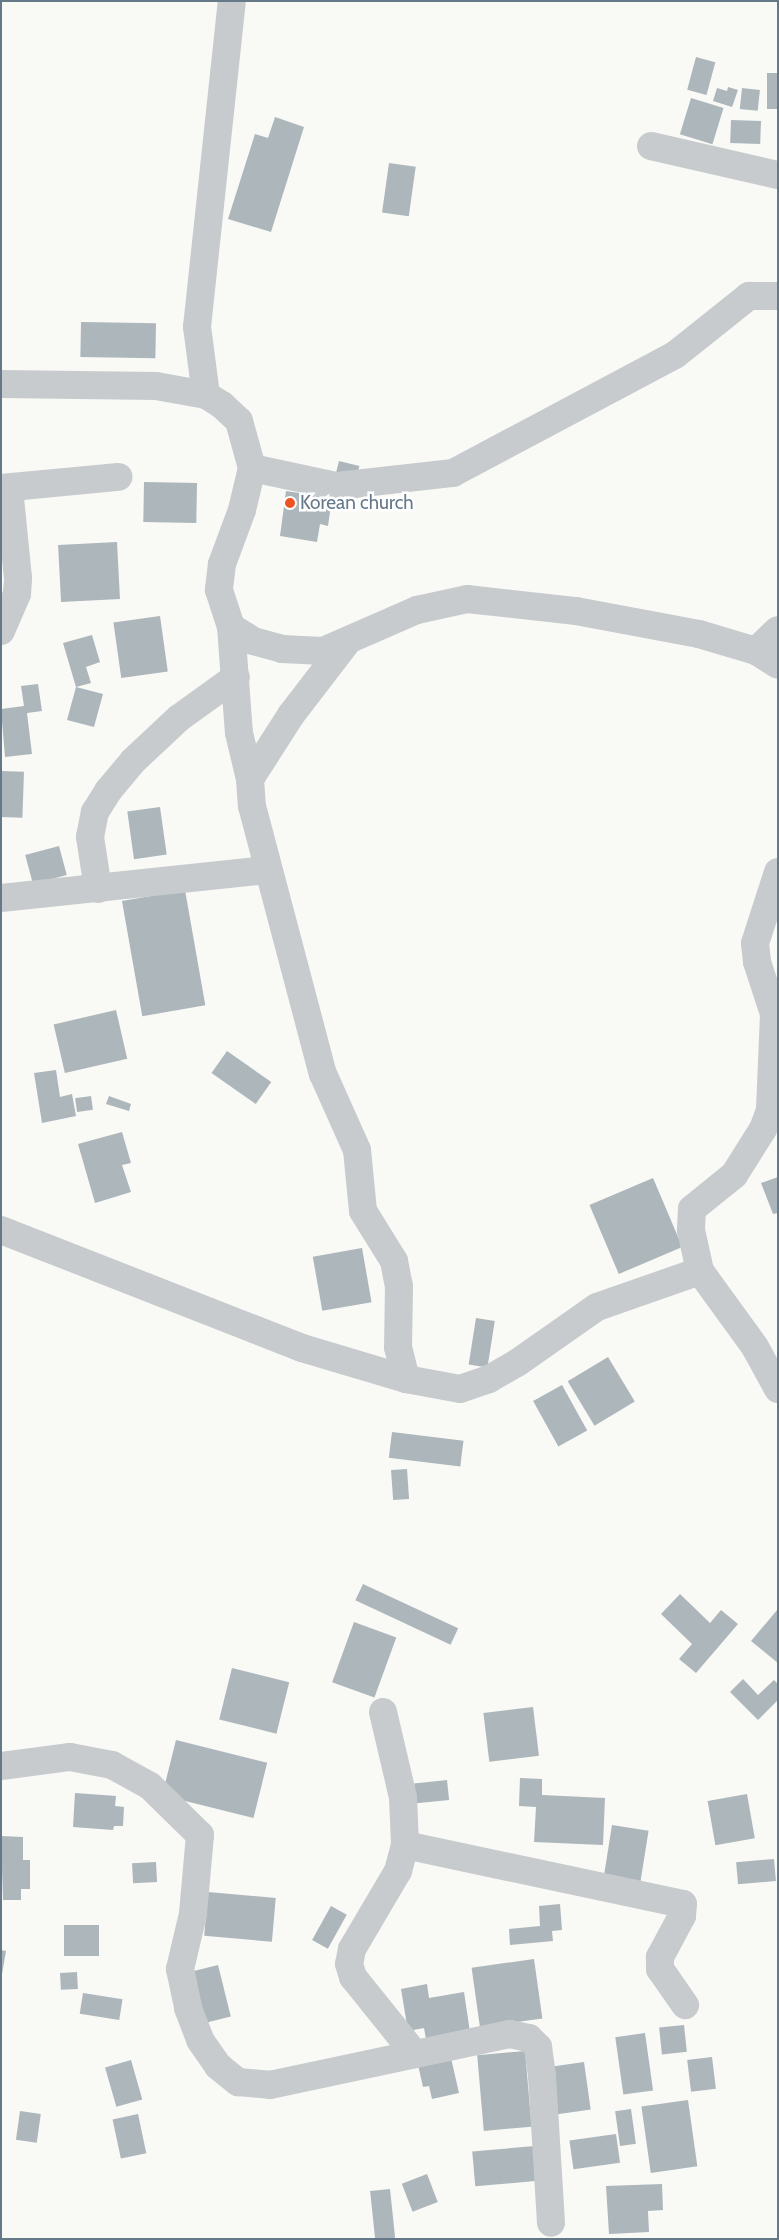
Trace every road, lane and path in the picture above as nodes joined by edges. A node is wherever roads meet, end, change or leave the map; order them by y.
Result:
1 (232, 1) edge
2 (651, 146) dead end
3 (778, 175) edge
4 (778, 296) edge
5 (1, 384) edge
6 (206, 395) junction
7 (252, 468) junction
8 (118, 477) dead end
9 (5, 488) edge
10 (231, 627) junction
11 (778, 630) edge
12 (1, 631) edge
13 (347, 642) junction
14 (767, 658) edge
15 (236, 677) junction
16 (250, 779) junction
17 (268, 870) junction
18 (778, 872) edge
19 (98, 889) junction
20 (1, 898) edge
21 (1, 1230) edge
22 (700, 1271) junction
23 (406, 1379) junction
24 (778, 1389) edge
25 (383, 1712) dead end
26 (1, 1766) edge
27 (405, 1845) junction
28 (685, 2005) dead end
29 (415, 2054) junction
30 (551, 2223) dead end

1 - 6 street
2 - 3 street
4 - 7 street
5 - 6 street
6 - 7 street
7 - 10 street
8 - 9 street
9 - 12 street
10 - 13 street
10 - 15 street
11 - 14 street
13 - 14 street
13 - 16 street
15 - 16 street
15 - 19 street
16 - 17 street
17 - 19 street
17 - 23 street
18 - 22 street
19 - 20 street
21 - 23 street
22 - 23 street
22 - 24 street
25 - 27 street
26 - 29 street
27 - 28 street
27 - 29 street
29 - 30 street

